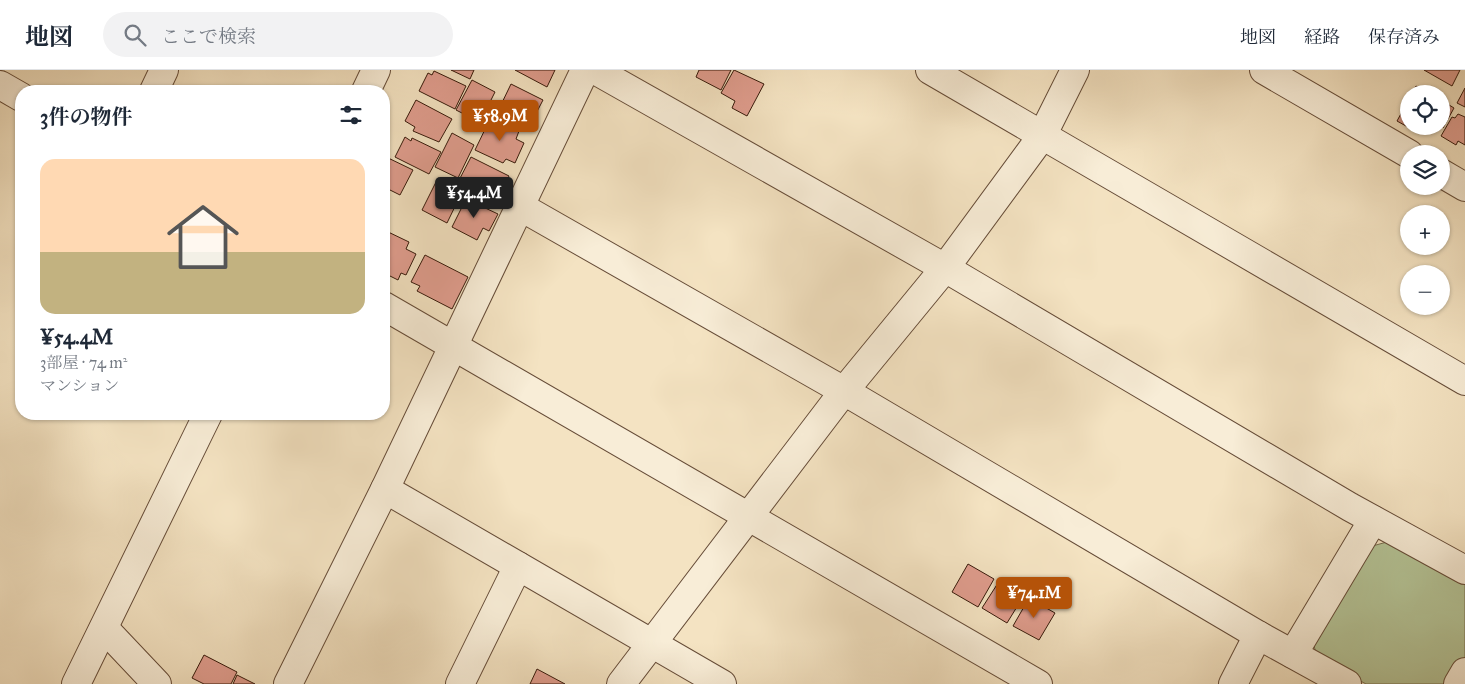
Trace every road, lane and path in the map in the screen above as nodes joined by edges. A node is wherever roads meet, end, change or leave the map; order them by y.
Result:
1 (164, 70) edge
2 (376, 70) edge
3 (585, 70) edge
4 (595, 70) edge
5 (930, 70) edge
6 (1075, 70) edge
7 (1264, 70) edge
8 (0, 84) edge
9 (157, 85) edge
10 (369, 85) edge
11 (15, 93) edge
12 (1042, 136) junction
13 (1400, 149) edge
14 (1450, 178) edge
15 (1465, 187) edge
16 (521, 207) junction
17 (945, 268) junction
18 (390, 309) edge
19 (453, 345) junction
20 (1465, 381) edge
21 (844, 391) junction
22 (205, 420) edge
23 (385, 489) junction
24 (750, 516) junction
25 (1373, 520) junction
26 (518, 566) junction
27 (1465, 570) edge
28 (104, 628) junction
29 (1258, 635) junction
30 (652, 644) junction
31 (1293, 654) junction
32 (1465, 672) edge
33 (76, 684) edge
34 (157, 684) edge
35 (288, 684) edge
36 (460, 684) edge
37 (621, 684) edge
38 (722, 684) edge
39 (1038, 684) edge
40 (1234, 684) edge
41 (1347, 684) edge
42 (1458, 684) edge

1 - 9 street
2 - 10 street
3 - 16 street
4 - 17 street
5 - 12 street
6 - 12 street
7 - 13 street
8 - 11 street
12 - 17 street
12 - 20 street
14 - 15 street
16 - 19 street
16 - 21 street
17 - 21 street
17 - 25 street
18 - 19 street
19 - 23 street
19 - 24 street
21 - 24 street
21 - 29 street
22 - 28 street
23 - 26 street
23 - 35 street
24 - 30 street
24 - 39 street
25 - 27 street
25 - 31 street
26 - 30 street
26 - 36 street
28 - 33 street
28 - 34 street
29 - 31 street
29 - 40 street
30 - 37 street
30 - 38 street
31 - 41 street
32 - 42 street

